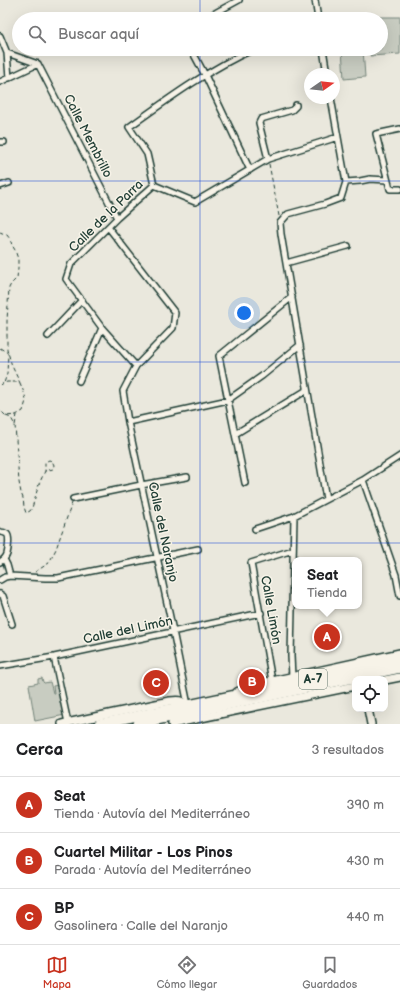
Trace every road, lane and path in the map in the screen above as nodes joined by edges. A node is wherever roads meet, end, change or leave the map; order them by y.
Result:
1 (239, 0) edge
2 (315, 0) edge
3 (217, 12) edge
4 (317, 12) edge
5 (0, 36) edge
6 (7, 54) junction
7 (12, 56) edge
8 (13, 56) edge
9 (195, 56) edge
10 (239, 56) edge
11 (324, 56) edge
12 (38, 64) junction
13 (326, 68) edge
14 (206, 75) junction
15 (9, 78) junction
16 (0, 82) edge
17 (296, 104) dead end
18 (332, 104) edge
19 (400, 129) edge
20 (338, 137) junction
21 (268, 160) junction
22 (250, 170) junction
23 (387, 180) junction
24 (346, 182) junction
25 (10, 183) dead end
26 (154, 185) junction
27 (0, 186) edge
28 (400, 189) edge
29 (117, 218) junction
30 (280, 223) junction
31 (108, 227) junction
32 (0, 232) edge
33 (348, 246) dead end
34 (286, 263) junction
35 (292, 296) junction
36 (82, 300) junction
37 (102, 328) junction
38 (48, 336) dead end
39 (300, 345) junction
40 (0, 348) edge
41 (8, 354) junction
42 (136, 366) junction
43 (79, 381) dead end
44 (4, 383) junction
45 (20, 383) junction
46 (0, 386) edge
47 (307, 390) junction
48 (228, 400) junction
49 (0, 410) edge
50 (17, 414) junction
51 (6, 416) junction
52 (128, 422) junction
53 (15, 427) junction
54 (235, 434) junction
55 (400, 456) edge
56 (45, 472) junction
57 (187, 477) dead end
58 (363, 480) junction
59 (245, 483) dead end
60 (141, 485) junction
61 (73, 499) joint
62 (326, 499) junction
63 (294, 516) junction
64 (255, 529) dead end
65 (0, 532) edge
66 (198, 549) dead end
67 (293, 550) junction
68 (293, 557) edge
69 (157, 558) junction
70 (2, 560) edge
71 (35, 572) dead end
72 (10, 576) junction
73 (0, 580) edge
74 (0, 594) edge
75 (400, 596) edge
76 (292, 603) edge
77 (261, 613) junction
78 (12, 624) dead end
79 (173, 632) junction
80 (400, 653) edge
81 (54, 657) junction
82 (400, 660) edge
83 (0, 666) edge
84 (400, 668) edge
85 (292, 677) junction
86 (400, 677) edge
87 (388, 679) edge
88 (272, 681) junction
89 (352, 687) edge
90 (225, 697) junction
91 (188, 705) junction
92 (369, 712) edge
93 (65, 723) edge
94 (99, 724) edge
95 (138, 724) edge
96 (172, 724) edge
97 (371, 724) edge

1 - 3 street
2 - 4 street
5 - 6 street
6 - 7 street
6 - 15 street
8 - 12 street
9 - 14 street
10 - 14 street
11 - 13 street
12 - 15 street
12 - 29 street, Calle Membrillo
14 - 22 street
14 - 26 street
15 - 16 street
17 - 21 street
18 - 20 street
19 - 23 street
20 - 21 street, Calle de la Parra
20 - 24 street
21 - 22 street, Calle de la Parra
21 - 30 path
22 - 26 street, Calle de la Parra
23 - 24 street
23 - 28 street
24 - 30 street
25 - 27 street
26 - 29 street, Calle de la Parra
29 - 31 street, Calle de la Parra
30 - 34 street
31 - 36 street, Calle de la Parra
31 - 42 street, Calle del Naranjo
32 - 41 path
33 - 34 street
34 - 35 street
35 - 39 street
35 - 48 street
36 - 37 street, Calle de la Parra
36 - 38 street
37 - 42 street, Calle de la Parra
37 - 43 street
39 - 47 street
39 - 48 street
40 - 41 path
41 - 44 path
41 - 45 path
42 - 52 street, Calle del Naranjo
44 - 45 path
44 - 46 path
45 - 50 path
47 - 54 street
47 - 62 street
48 - 52 street
48 - 54 street
49 - 51 path
50 - 51 path
50 - 53 path
51 - 53 path
52 - 60 street, Calle del Naranjo
53 - 56 path
54 - 59 street
55 - 58 street
56 - 56 path
57 - 60 street
58 - 62 street
58 - 75 street
60 - 61 street
60 - 69 street, Calle del Naranjo
61 - 71 path
62 - 63 street
63 - 64 street
63 - 67 street
65 - 70 street
66 - 69 street
67 - 68 street
67 - 77 street, Calle Limón
69 - 72 street
69 - 79 street, Calle del Naranjo
70 - 72 street
72 - 73 street
74 - 78 street
76 - 85 street
77 - 79 street, Calle del Limón
77 - 88 street, Calle Limón
79 - 81 street, Calle del Limón
79 - 91 street, Calle del Naranjo
80 - 85 street
81 - 83 street, Calle del Limón
81 - 93 street
82 - 90 highway, A-7
84 - 95 highway, A-7
85 - 88 street
86 - 87 street
88 - 90 street
89 - 96 street
90 - 91 highway, A-7
91 - 93 street
91 - 94 highway, A-7
92 - 97 street

